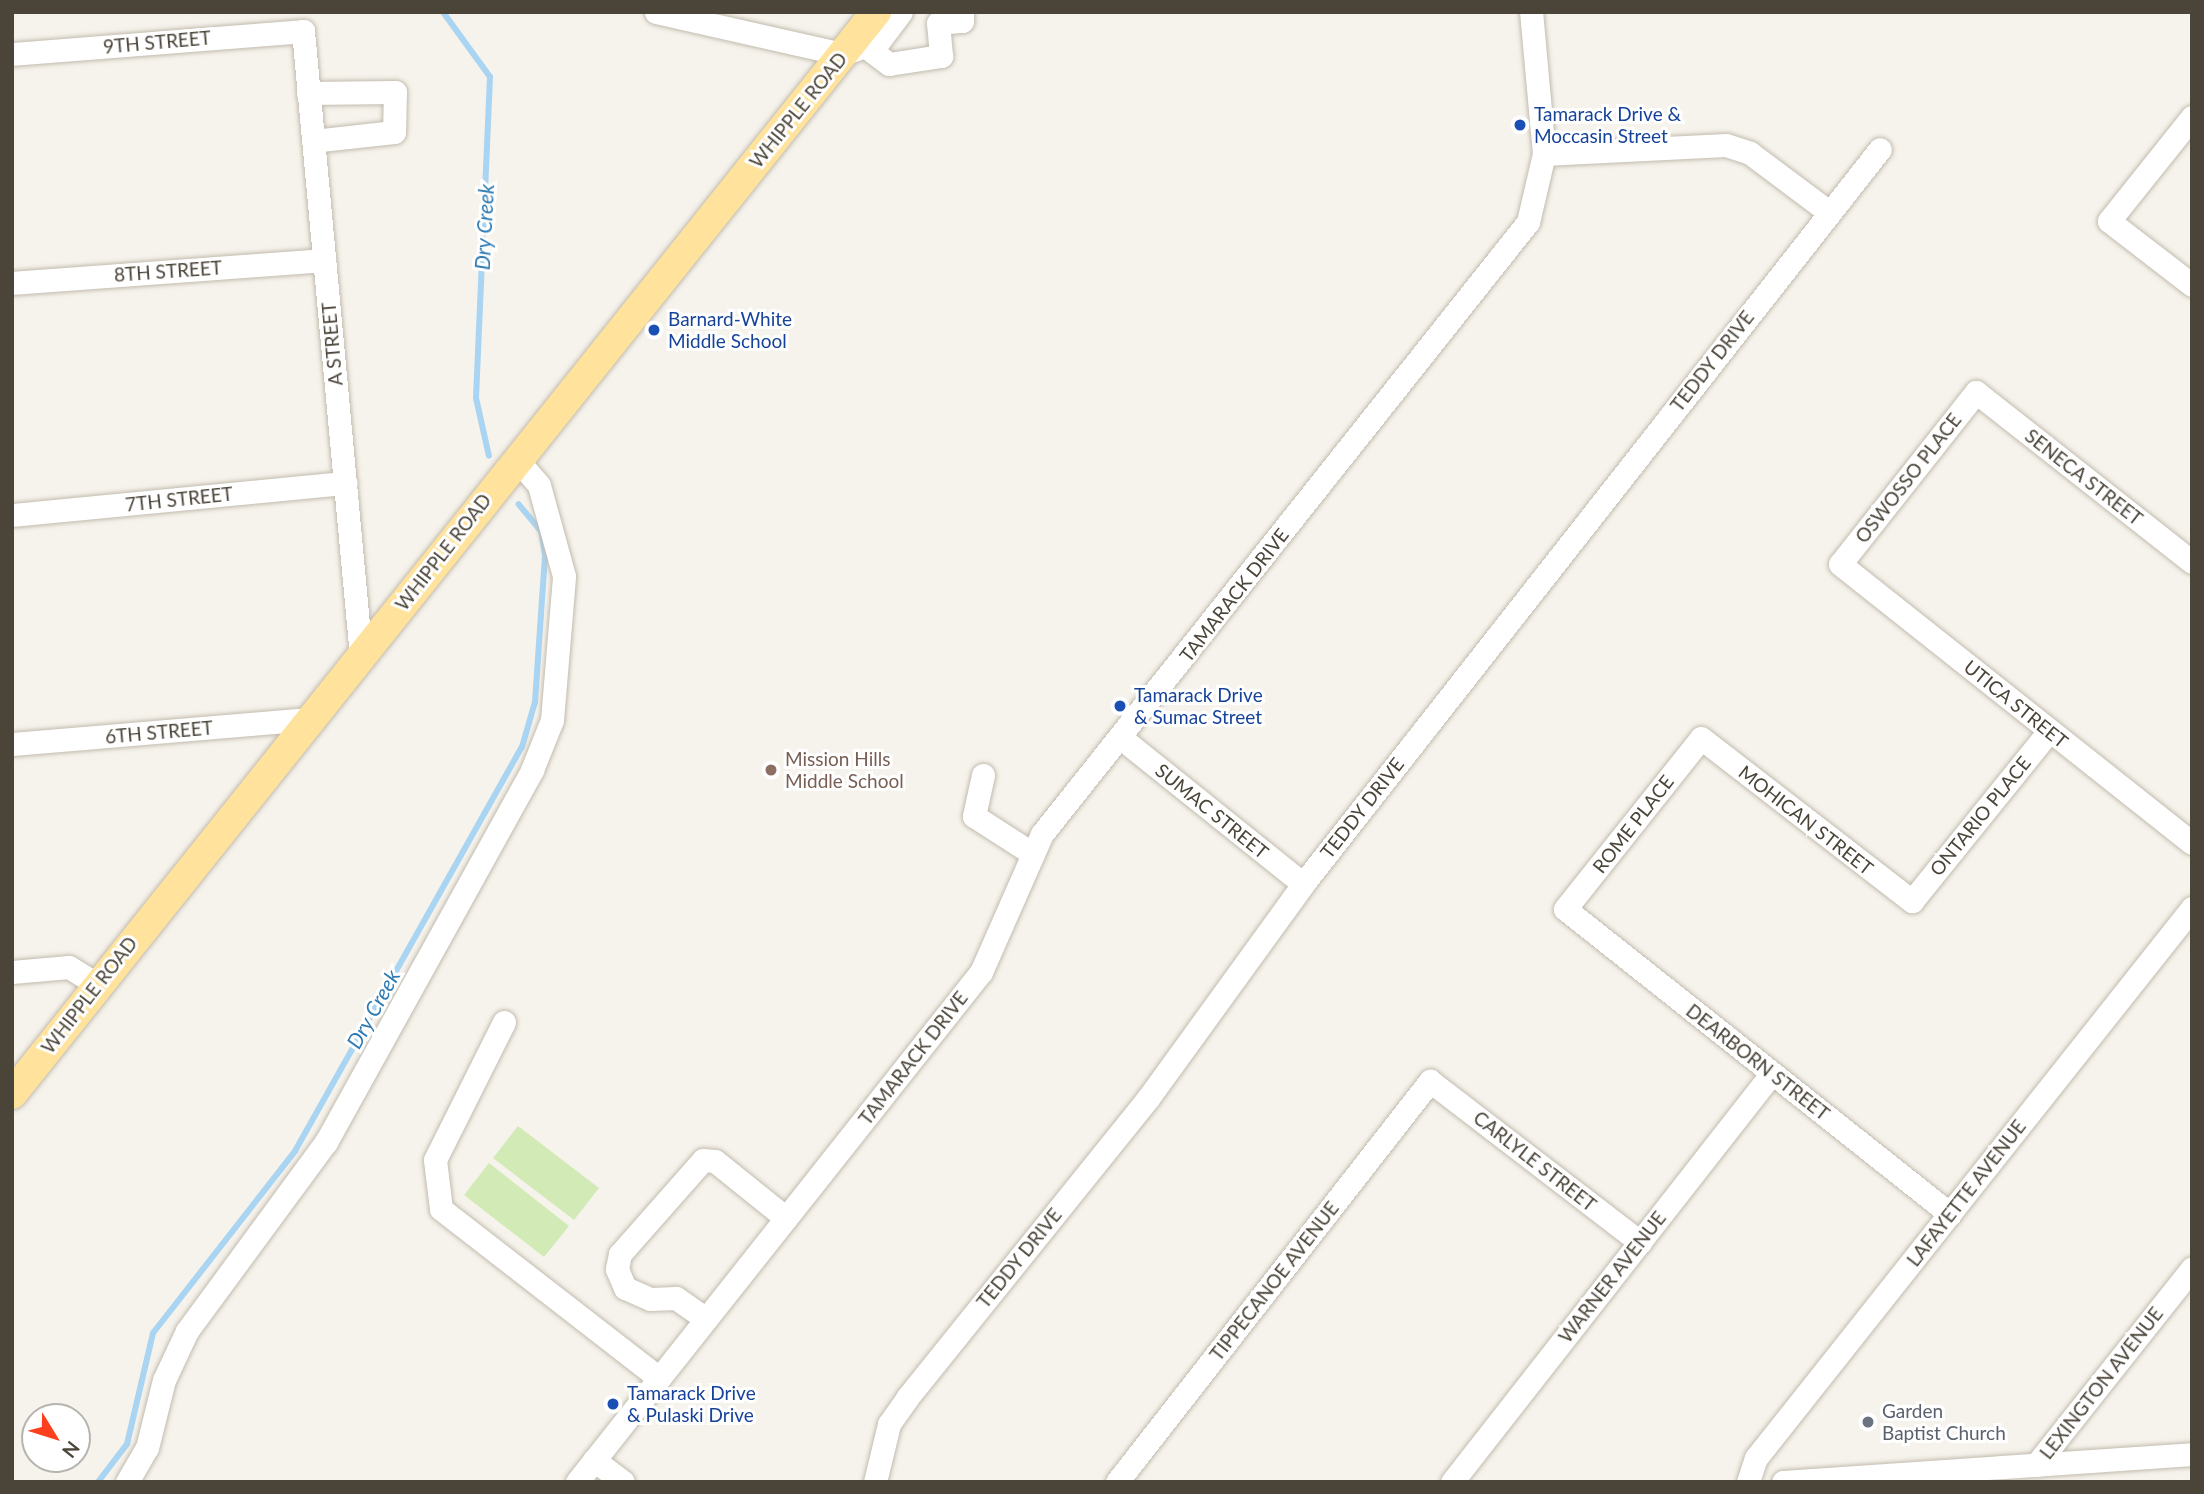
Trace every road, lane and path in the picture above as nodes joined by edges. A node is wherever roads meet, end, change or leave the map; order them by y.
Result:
1 (656, 12) edge
2 (876, 12) edge
3 (901, 12) edge
4 (962, 12) edge
5 (1531, 12) edge
6 (303, 31) joint
7 (854, 50) junction
8 (12, 54) edge
9 (309, 93) junction
10 (2192, 117) edge
11 (313, 141) junction
12 (1880, 149) dead end
13 (1544, 154) junction
14 (1829, 212) junction
15 (324, 260) junction
16 (12, 283) edge
17 (2192, 285) edge
18 (1976, 392) joint
19 (516, 459) junction
20 (345, 483) junction
21 (12, 515) edge
22 (2192, 562) edge
23 (1840, 564) joint
24 (361, 656) junction
25 (307, 719) junction
26 (2049, 731) junction
27 (1121, 737) junction
28 (1701, 738) joint
29 (12, 744) edge
30 (983, 775) dead end
31 (2192, 843) edge
32 (1033, 854) junction
33 (1303, 884) junction
34 (1912, 901) joint
35 (2192, 908) edge
36 (1565, 909) joint
37 (12, 972) edge
38 (98, 985) junction
39 (504, 1022) dead end
40 (1772, 1073) junction
41 (1430, 1081) joint
42 (12, 1094) edge
43 (1950, 1214) junction
44 (786, 1218) junction
45 (1640, 1242) junction
46 (2192, 1268) edge
47 (706, 1320) junction
48 (659, 1378) junction
49 (2192, 1454) edge
50 (594, 1460) junction
51 (2031, 1471) edge
52 (127, 1482) edge
53 (577, 1482) edge
54 (623, 1482) edge
55 (875, 1482) edge
56 (1117, 1482) edge
57 (1452, 1482) edge
58 (1748, 1482) edge
59 (1783, 1482) edge

1 - 7 street
2 - 7 main road, WHIPPLE ROAD
3 - 7 street
4 - 7 street
5 - 13 street, TAMARACK DRIVE
6 - 8 street, 9TH STREET
6 - 9 street, A STREET
7 - 19 main road, WHIPPLE ROAD
9 - 11 street, A STREET
9 - 11 street
10 - 17 street
11 - 15 street, A STREET
12 - 14 street, TEDDY DRIVE
13 - 14 street
13 - 27 street, TAMARACK DRIVE
14 - 33 street, TEDDY DRIVE
15 - 16 street, 8TH STREET
15 - 20 street, A STREET
18 - 22 street, SENECA STREET
18 - 23 street, OSWOSSO PLACE
19 - 24 main road, WHIPPLE ROAD
19 - 52 street
20 - 21 street, 7TH STREET
20 - 24 street, A STREET
23 - 26 street, UTICA STREET
24 - 25 main road, WHIPPLE ROAD
25 - 29 street, 6TH STREET
25 - 38 main road, WHIPPLE ROAD
26 - 31 street, UTICA STREET
26 - 34 street, ONTARIO PLACE
27 - 32 street, TAMARACK DRIVE
27 - 33 street, SUMAC STREET
28 - 34 street, MOHICAN STREET
28 - 36 street, ROME PLACE
30 - 32 street
32 - 44 street, TAMARACK DRIVE
33 - 55 street, TEDDY DRIVE
35 - 43 street, LAFAYETTE AVENUE
36 - 40 street, DEARBORN STREET
37 - 38 street
38 - 42 main road, WHIPPLE ROAD
39 - 48 street
40 - 43 street, DEARBORN STREET
40 - 45 street, WARNER AVENUE
41 - 45 street, CARLYLE STREET
41 - 56 street, TIPPECANOE AVENUE
43 - 58 street, LAFAYETTE AVENUE
44 - 47 street, TAMARACK DRIVE
44 - 47 street
45 - 57 street, WARNER AVENUE
46 - 51 street, LEXINGTON AVENUE
47 - 48 street, TAMARACK DRIVE
48 - 50 street, TAMARACK DRIVE
49 - 51 street
50 - 53 street, TAMARACK DRIVE
50 - 54 street
51 - 59 street

